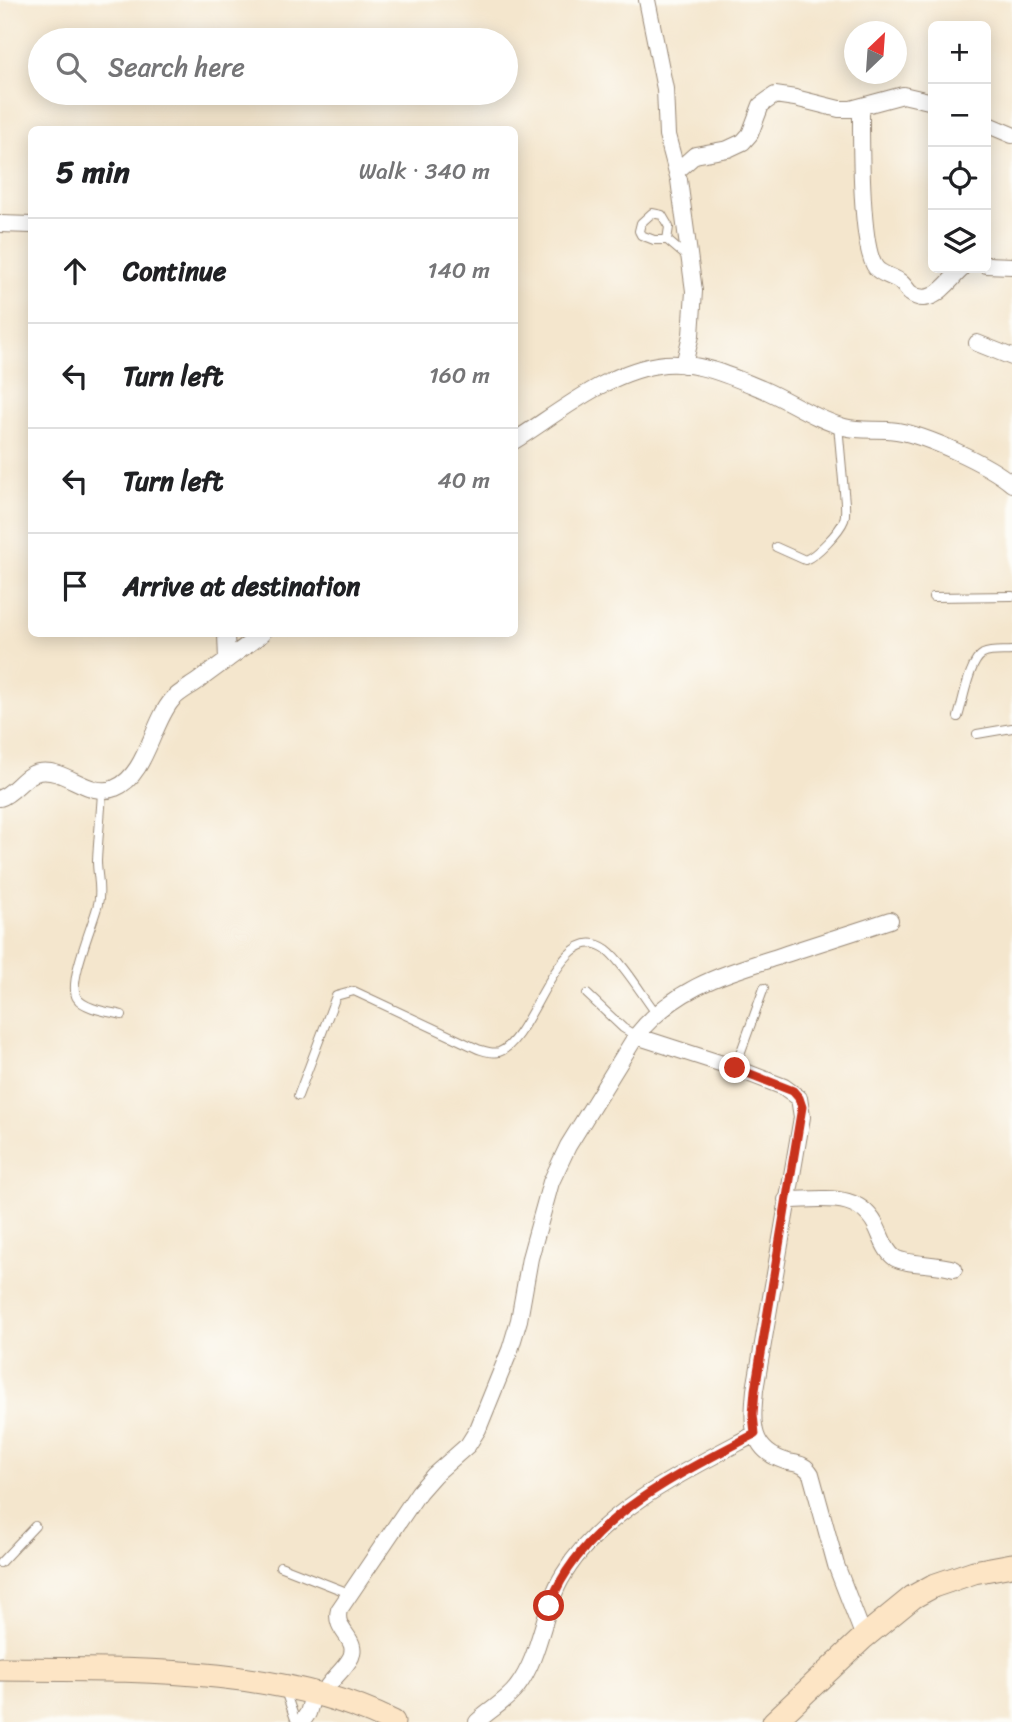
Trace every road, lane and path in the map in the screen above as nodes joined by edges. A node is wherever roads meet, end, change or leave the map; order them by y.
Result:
1 (647, 0) edge
2 (928, 101) edge
3 (861, 107) junction
4 (991, 126) edge
5 (1012, 135) edge
6 (677, 171) junction
7 (0, 223) edge
8 (28, 225) edge
9 (667, 240) dead end
10 (689, 259) junction
11 (991, 265) edge
12 (1012, 266) edge
13 (958, 273) edge
14 (977, 343) dead end
15 (1012, 356) edge
16 (684, 365) junction
17 (838, 425) junction
18 (518, 438) edge
19 (1012, 484) edge
20 (776, 547) dead end
21 (1012, 596) edge
22 (933, 597) dead end
23 (226, 637) edge
24 (258, 637) edge
25 (1012, 651) edge
26 (227, 660) junction
27 (958, 717) dead end
28 (1012, 727) edge
29 (977, 734) dead end
30 (102, 791) junction
31 (0, 798) edge
32 (890, 920) dead end
33 (764, 988) dead end
34 (587, 994) dead end
35 (656, 1013) junction
36 (122, 1015) dead end
37 (636, 1036) junction
38 (735, 1068) junction
39 (298, 1096) dead end
40 (786, 1200) junction
41 (954, 1269) dead end
42 (755, 1434) junction
43 (35, 1525) dead end
44 (0, 1563) edge
45 (1012, 1565) edge
46 (280, 1566) dead end
47 (349, 1593) junction
48 (864, 1637) junction
49 (0, 1669) edge
50 (284, 1686) junction
51 (318, 1693) junction
52 (296, 1722) edge
53 (302, 1722) edge
54 (393, 1722) edge
55 (477, 1722) edge
56 (774, 1722) edge

1 - 6 street
2 - 3 street
3 - 6 street
3 - 13 street
4 - 5 street
6 - 10 street
7 - 8 street
9 - 10 lane
10 - 16 street
11 - 12 street
14 - 15 street
16 - 17 street
16 - 18 street
17 - 19 street
17 - 20 lane
21 - 22 lane
23 - 26 street
24 - 26 street
25 - 27 lane
26 - 30 street
28 - 29 lane
30 - 31 street
30 - 36 lane
32 - 35 street
33 - 38 lane
34 - 37 lane
35 - 37 street
35 - 39 lane
37 - 38 street
37 - 47 street
38 - 40 street
40 - 41 street
40 - 42 street
42 - 48 street
42 - 55 street
43 - 44 lane
45 - 48 main road
46 - 47 lane
47 - 51 street
48 - 56 main road
49 - 50 main road
50 - 51 main road
50 - 52 lane
51 - 53 street
51 - 54 main road

